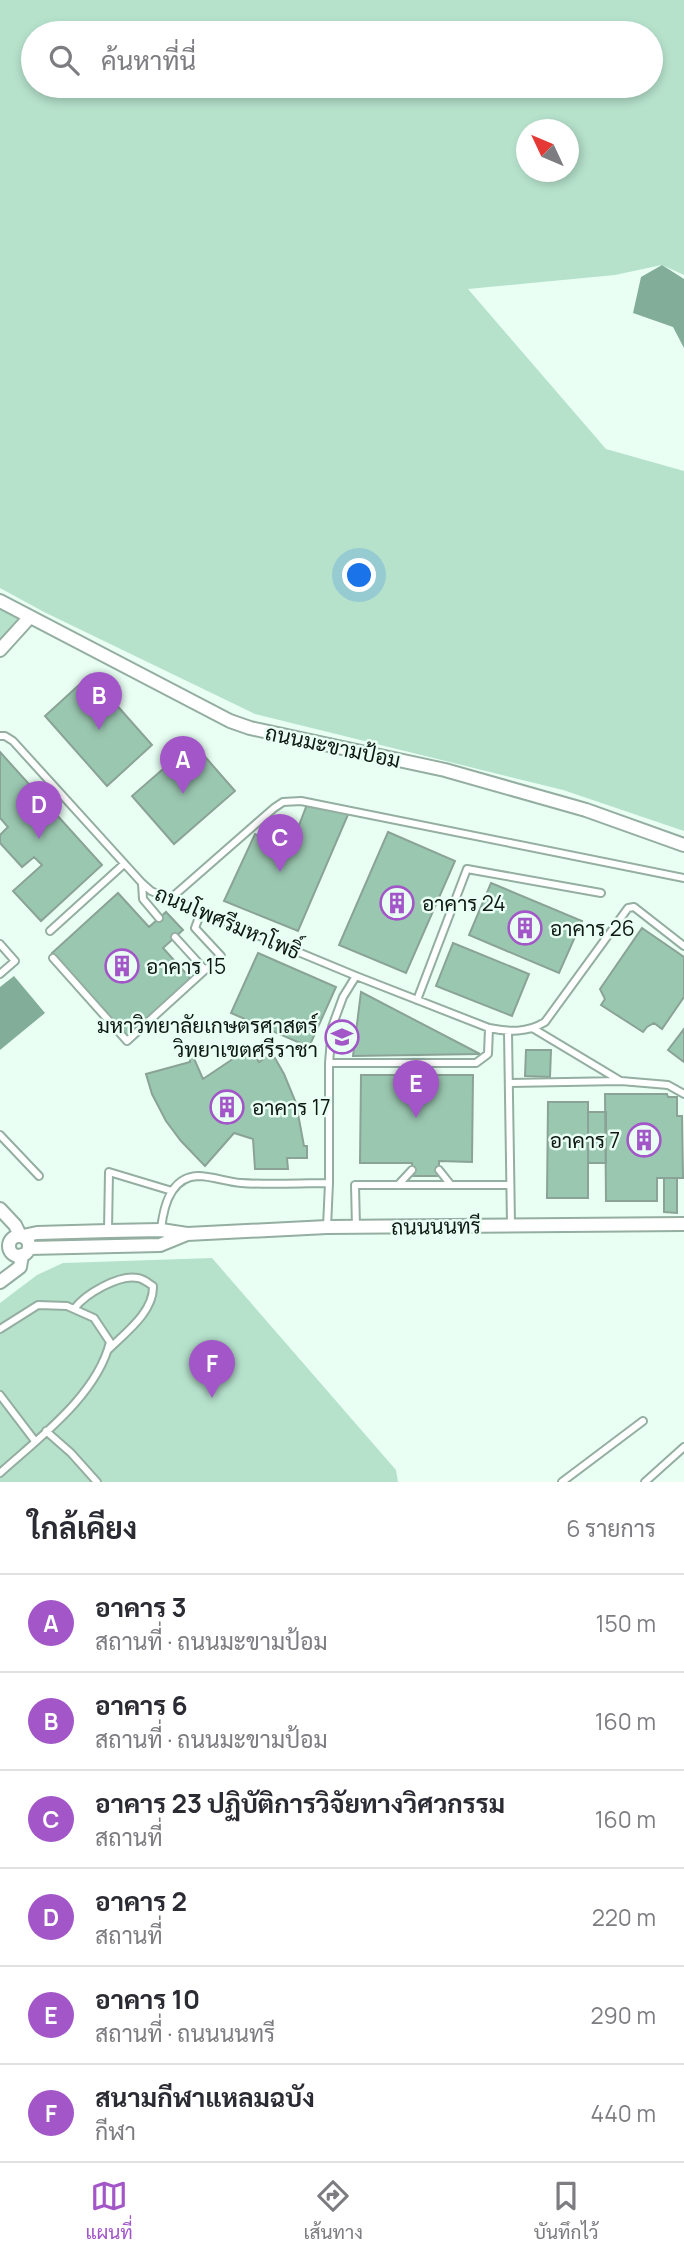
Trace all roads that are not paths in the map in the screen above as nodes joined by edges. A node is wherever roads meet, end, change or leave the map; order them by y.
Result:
1 (0, 601) edge
2 (29, 618) junction
3 (0, 650) edge
4 (0, 736) edge
5 (684, 845) edge
6 (124, 864) junction
7 (684, 878) edge
8 (142, 883) junction
9 (601, 893) dead end
10 (170, 899) junction
11 (201, 912) junction
12 (159, 918) dead end
13 (50, 930) dead end
14 (176, 937) dead end
15 (0, 944) edge
16 (684, 946) edge
17 (52, 958) dead end
18 (205, 970) junction
19 (0, 974) edge
20 (356, 976) junction
21 (417, 1000) junction
22 (489, 1028) junction
23 (534, 1029) junction
24 (508, 1032) junction
25 (329, 1063) junction
26 (621, 1081) junction
27 (510, 1083) junction
28 (684, 1094) edge
29 (0, 1135) edge
30 (412, 1170) dead end
31 (439, 1170) dead end
32 (39, 1177) dead end
33 (329, 1183) junction
34 (398, 1185) junction
35 (451, 1185) junction
36 (510, 1185) junction
37 (172, 1191) junction
38 (0, 1209) edge
39 (684, 1224) edge
40 (511, 1225) junction
41 (327, 1227) junction
42 (356, 1227) junction
43 (162, 1230) junction
44 (108, 1231) junction
45 (187, 1234) junction
46 (10, 1242) edge
47 (25, 1252) junction
48 (0, 1282) edge
49 (74, 1310) junction
50 (0, 1329) edge
51 (107, 1351) junction
52 (0, 1395) edge
53 (643, 1421) dead end
54 (46, 1431) junction
55 (35, 1441) junction
56 (684, 1447) edge
57 (0, 1473) edge
58 (97, 1482) edge
59 (562, 1482) edge
60 (645, 1482) edge

1 - 2 street, ถนนมะขามป้อม
2 - 3 street
2 - 5 street, ถนนมะขามป้อม
4 - 6 lane, ถนนโพศรีมหาโพธิ์
6 - 8 lane, ถนนโพศรีมหาโพธิ์
6 - 13 lane
7 - 10 lane
8 - 10 lane, ถนนโพศรีมหาโพธิ์
8 - 12 lane
9 - 21 lane
10 - 11 lane, ถนนโพศรีมหาโพธิ์
11 - 18 lane
11 - 20 lane, ถนนโพศรีมหาโพธิ์
14 - 18 lane
15 - 19 lane
16 - 23 lane
17 - 18 lane
20 - 21 lane, ถนนโพศรีมหาโพธิ์
20 - 25 lane
21 - 22 lane, ถนนโพศรีมหาโพธิ์
22 - 24 lane, ถนนโพศรีมหาโพธิ์
22 - 25 lane
23 - 24 lane, ถนนโพศรีมหาโพธิ์
23 - 26 lane
24 - 27 lane
25 - 33 lane
26 - 27 lane
26 - 28 lane
27 - 36 lane
29 - 32 lane
30 - 34 lane
31 - 35 lane
33 - 37 lane
33 - 41 lane
34 - 35 lane
34 - 42 lane
35 - 36 lane
36 - 40 lane
37 - 43 lane
37 - 44 lane
38 - 46 street
39 - 40 street, ถนนนนทรี
40 - 42 street, ถนนนนทรี
41 - 42 street, ถนนนนทรี
41 - 45 street, ถนนนนทรี
43 - 44 street, ถนนนนทรี
43 - 45 street, ถนนนนทรี
44 - 46 street, ถนนนนทรี
45 - 47 street, ถนนนนทรี
46 - 47 street
46 - 47 street
47 - 48 street
49 - 50 lane
49 - 51 lane
49 - 51 lane
51 - 54 lane
52 - 55 lane
53 - 59 lane
54 - 55 lane
54 - 58 lane
55 - 57 lane
56 - 60 lane

